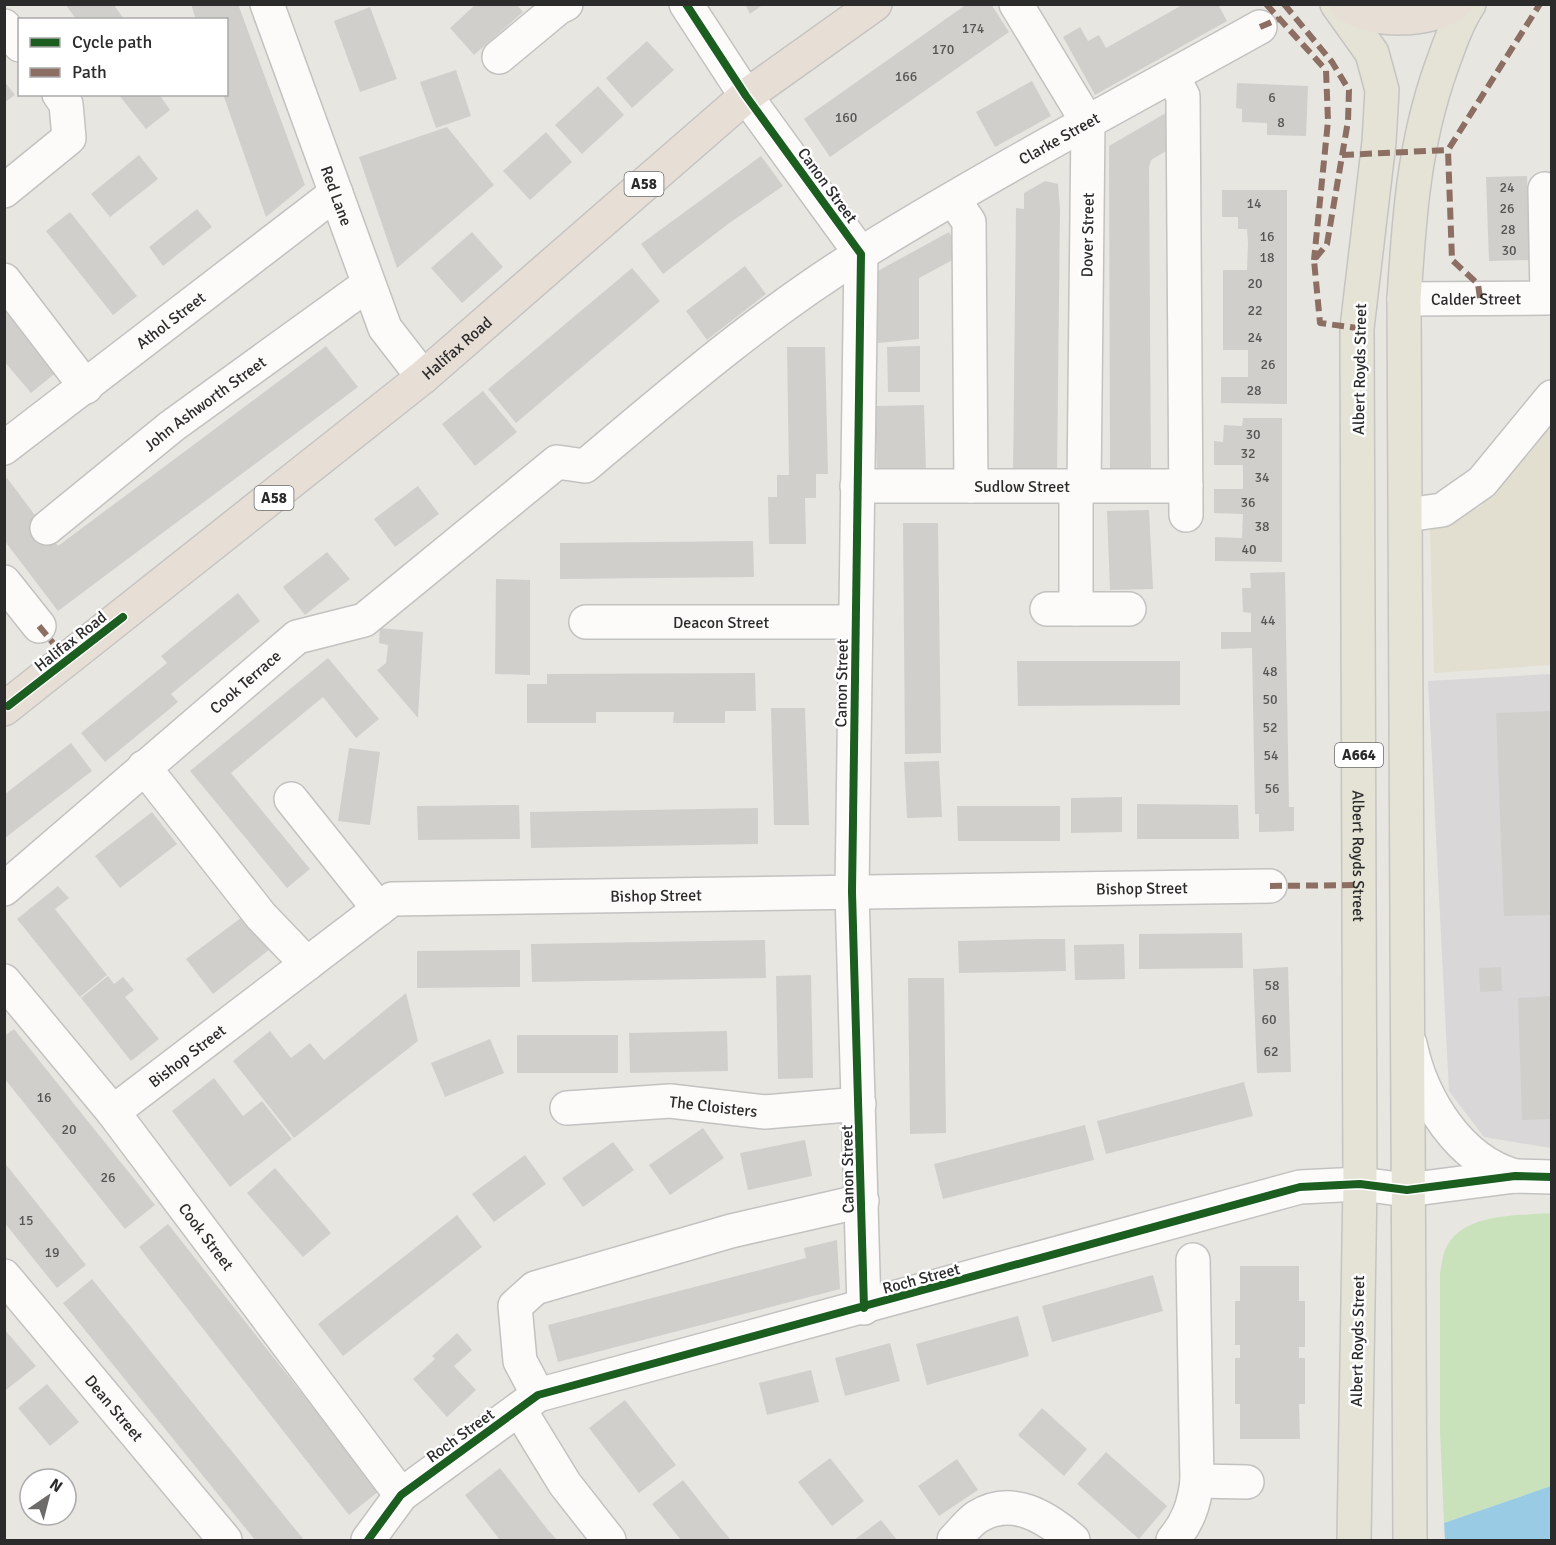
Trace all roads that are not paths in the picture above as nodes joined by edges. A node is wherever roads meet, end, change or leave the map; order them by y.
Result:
1 (267, 4) edge
2 (566, 4) edge
3 (686, 4) edge
4 (875, 4) edge
5 (1016, 4) edge
6 (1337, 4) edge
7 (1346, 4) edge
8 (1455, 4) edge
9 (1469, 4) edge
10 (4, 26) edge
11 (1260, 27) dead end
12 (18, 43) edge
13 (499, 57) dead end
14 (1172, 76) junction
15 (60, 96) edge
16 (746, 96) junction
17 (1088, 123) junction
18 (1545, 189) dead end
19 (4, 190) edge
20 (336, 193) junction
21 (954, 200) junction
22 (861, 254) junction
23 (4, 280) edge
24 (367, 285) junction
25 (1404, 298) junction
26 (1549, 298) edge
27 (423, 377) junction
28 (86, 387) junction
29 (1551, 397) edge
30 (4, 448) edge
31 (585, 466) joint
32 (857, 486) junction
33 (971, 486) junction
34 (1080, 486) junction
35 (1406, 515) junction
36 (47, 528) dead end
37 (4, 582) edge
38 (1129, 609) dead end
39 (586, 622) dead end
40 (855, 622) junction
41 (39, 626) dead end
42 (4, 709) edge
43 (144, 766) junction
44 (291, 799) dead end
45 (1270, 886) dead end
46 (4, 889) edge
47 (852, 892) junction
48 (379, 909) junction
49 (307, 964) junction
50 (7, 989) edge
51 (1407, 1031) junction
52 (859, 1104) junction
53 (567, 1108) dead end
54 (113, 1112) junction
55 (1515, 1176) junction
56 (1551, 1177) edge
57 (1360, 1184) junction
58 (1407, 1190) junction
59 (862, 1201) junction
60 (1193, 1260) dead end
61 (6, 1281) edge
62 (864, 1308) junction
63 (528, 1402) junction
64 (1197, 1481) junction
65 (1247, 1482) dead end
66 (400, 1495) junction
67 (1410, 1527) edge
68 (1354, 1530) edge
69 (225, 1540) edge
70 (368, 1540) edge
71 (609, 1540) edge
72 (954, 1540) edge
73 (1073, 1540) edge
74 (1173, 1540) edge

1 - 20 street, Red Lane
2 - 13 street
3 - 16 street, Canon Street
4 - 16 highway, Halifax Road / A58
5 - 17 street
6 - 57 main road, Albert Royds Street / A664
7 - 8 highway
9 - 25 main road, A664
10 - 12 street
11 - 14 street, Clarke Street
14 - 17 street, Clarke Street
14 - 34 street, Sudlow Street
15 - 19 street
16 - 22 street, Canon Street
16 - 27 highway, Halifax Road / A58
17 - 21 street, Clarke Street
17 - 34 street, Dover Street
18 - 26 street, Calder Street
20 - 24 street, Red Lane
20 - 28 street, Athol Street
21 - 22 street, Clarke Street
21 - 33 street
22 - 31 street, Clarke Street
22 - 32 street, Canon Street
23 - 28 street
24 - 27 street, Red Lane
24 - 36 street, John Ashworth Street
25 - 26 street, Calder Street
25 - 35 main road, A664
27 - 42 highway, Halifax Road / A58
28 - 30 street, Athol Street
29 - 35 street
31 - 43 street, Cook Terrace
32 - 33 street, Sudlow Street
32 - 40 street, Canon Street
33 - 34 street, Sudlow Street
34 - 38 street, Dover Street
35 - 51 main road, A664
37 - 41 street
39 - 40 street, Deacon Street
40 - 47 street, Canon Street
43 - 46 street, Cook Terrace
43 - 49 street
44 - 48 street
45 - 47 street, Bishop Street
47 - 48 street, Bishop Street
47 - 52 street, Canon Street
48 - 49 street, Bishop Street
49 - 54 street, Bishop Street
50 - 54 street, Cook Street
51 - 55 street
51 - 58 main road, A664
52 - 53 street, The Cloisters
52 - 59 street, Canon Street
54 - 66 street, Cook Street
55 - 56 street
55 - 58 street, Roch Street
57 - 58 street, Roch Street
57 - 62 street, Roch Street
57 - 68 main road, Albert Royds Street / A664
58 - 67 main road, A664
59 - 62 street, Canon Street
59 - 63 street
60 - 64 street
61 - 69 street, Dean Street
62 - 63 street, Roch Street
63 - 66 street, Roch Street
63 - 71 street
64 - 65 street
64 - 74 street
66 - 70 street, Roch Street
72 - 73 street

